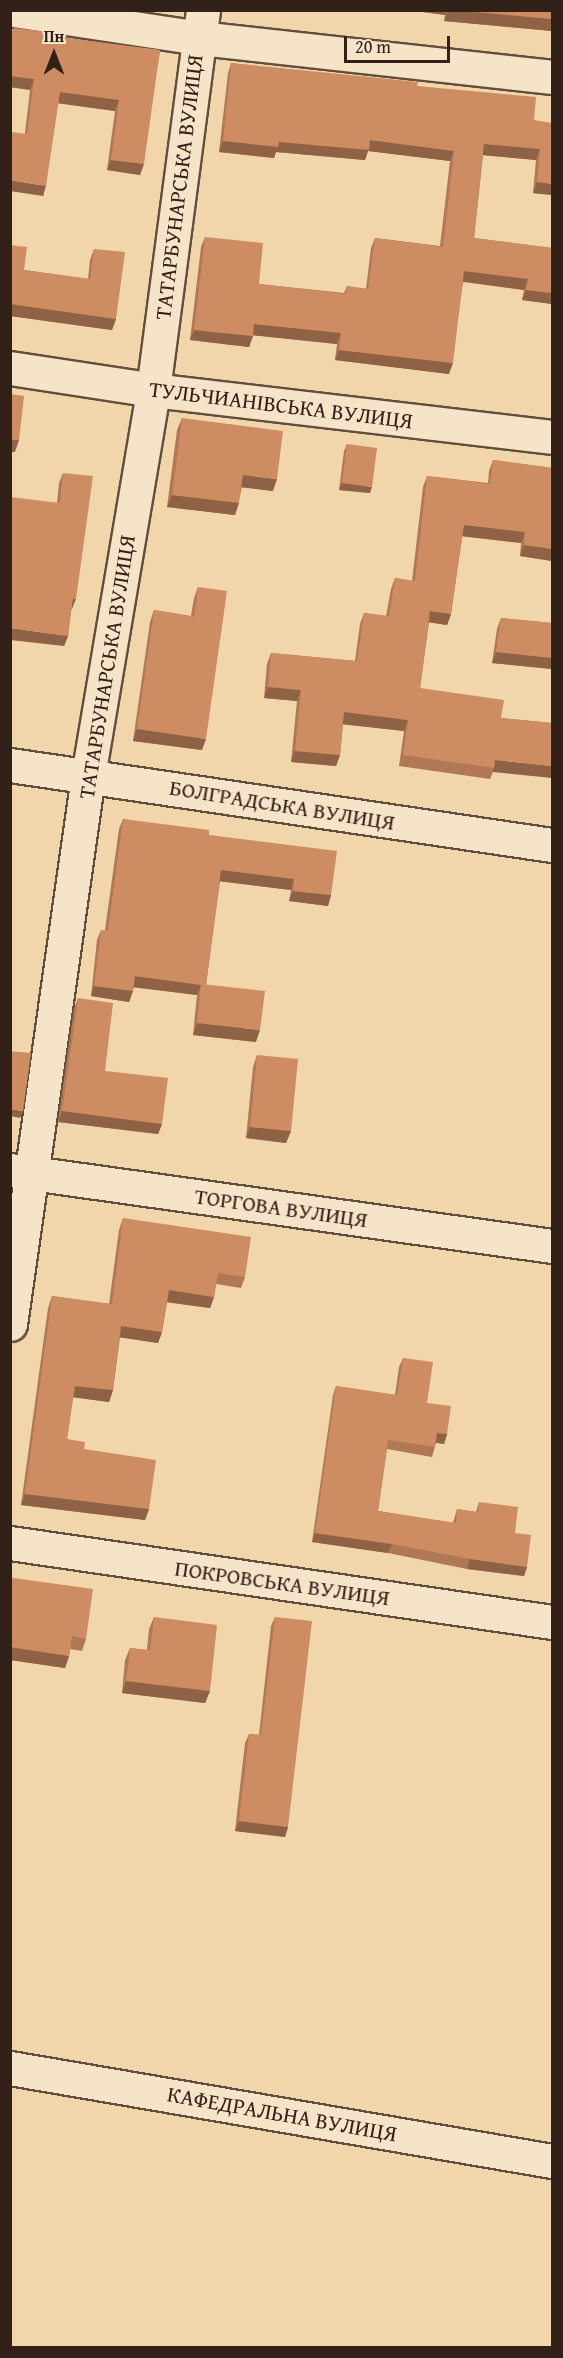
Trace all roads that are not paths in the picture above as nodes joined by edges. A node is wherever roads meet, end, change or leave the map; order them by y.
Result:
1 (15, 10) edge
2 (201, 24) edge
3 (552, 77) edge
4 (10, 368) edge
5 (153, 390) junction
6 (552, 437) edge
7 (10, 765) edge
8 (88, 776) junction
9 (552, 845) edge
10 (21, 1172) edge
11 (552, 1246) edge
12 (10, 1324) edge
13 (10, 1543) edge
14 (552, 1622) edge
15 (10, 2068) edge
16 (552, 2160) edge

1 - 2 street
2 - 3 street
2 - 5 street, ТАТАРБУНАРСЬКА ВУЛИЦЯ
4 - 5 street, ТУЛЬЧИАНІВСЬКА ВУЛИЦЯ
5 - 6 street, ТУЛЬЧИАНІВСЬКА ВУЛИЦЯ
5 - 8 street, ТАТАРБУНАРСЬКА ВУЛИЦЯ
7 - 8 street, БОЛГРАДСЬКА ВУЛИЦЯ
8 - 9 street, БОЛГРАДСЬКА ВУЛИЦЯ
8 - 10 street, ТАТАРБУНАРСЬКА ВУЛИЦЯ
10 - 11 street, ТОРГОВА ВУЛИЦЯ
10 - 12 street, ТАТАРБУНАРСЬКА ВУЛИЦЯ
13 - 14 street, ПОКРОВСЬКА ВУЛИЦЯ
15 - 16 street, КАФЕДРАЛЬНА ВУЛИЦЯ

